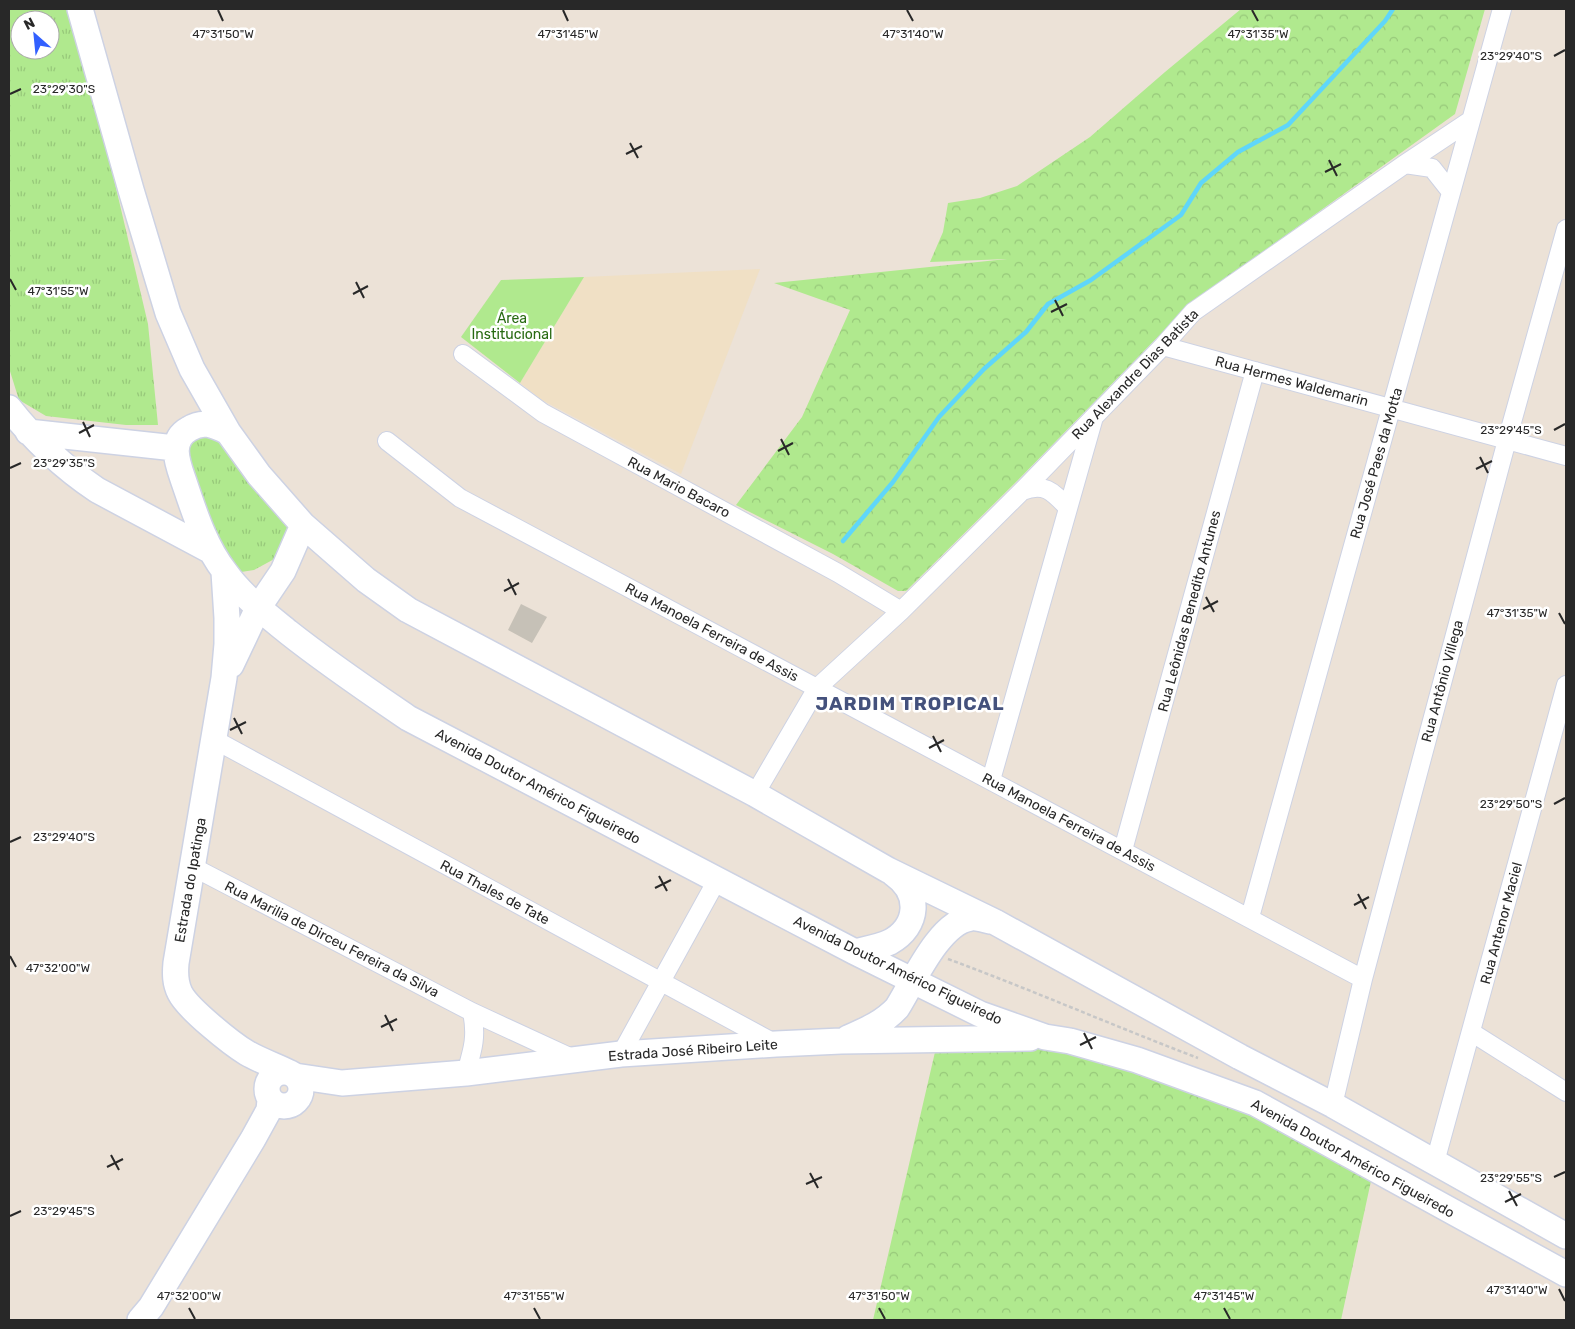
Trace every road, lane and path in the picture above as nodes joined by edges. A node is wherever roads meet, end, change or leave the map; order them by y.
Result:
1 (80, 9) edge
2 (1502, 9) edge
3 (1471, 120) junction
4 (1405, 164) junction
5 (1451, 192) junction
6 (1566, 229) edge
7 (1163, 346) junction
8 (463, 354) dead end
9 (1255, 371) junction
10 (9, 408) edge
11 (1391, 408) junction
12 (1095, 415) junction
13 (28, 432) junction
14 (228, 432) junction
15 (1507, 440) junction
16 (387, 441) dead end
17 (175, 448) junction
18 (1566, 456) edge
19 (1022, 491) junction
20 (1068, 508) junction
21 (303, 526) junction
22 (211, 552) junction
23 (283, 571) junction
24 (228, 576) junction
25 (258, 608) junction
26 (902, 611) junction
27 (224, 678) junction
28 (1566, 685) edge
29 (817, 688) junction
30 (215, 740) junction
31 (991, 780) junction
32 (755, 794) junction
33 (1122, 850) junction
34 (192, 867) junction
35 (888, 870) junction
36 (717, 880) junction
37 (1250, 917) junction
38 (995, 922) junction
39 (943, 935) junction
40 (855, 952) junction
41 (1363, 979) junction
42 (914, 980) junction
43 (661, 982) junction
44 (950, 998) junction
45 (472, 1012) junction
46 (1471, 1032) junction
47 (1045, 1038) junction
48 (842, 1041) junction
49 (776, 1044) junction
50 (246, 1052) junction
51 (621, 1054) junction
52 (576, 1060) junction
53 (466, 1073) junction
54 (292, 1074) junction
55 (342, 1083) junction
56 (1566, 1091) edge
57 (276, 1098) junction
58 (1333, 1105) junction
59 (1435, 1162) junction
60 (1566, 1236) edge
61 (1566, 1274) edge
62 (140, 1320) edge

1 - 14 main road
2 - 3 street, Rua José Paes da Motta
3 - 4 street, Rua Alexandre Dias Batista
3 - 5 street, Rua José Paes da Motta
4 - 5 street
4 - 7 street, Rua Alexandre Dias Batista
5 - 11 street, Rua José Paes da Motta
6 - 15 street, Rua Antônio Villega
7 - 9 street, Rua Hermes Waldemarin
7 - 12 street, Rua Alexandre Dias Batista
8 - 26 street, Rua Mario Bacaro
9 - 11 street, Rua Hermes Waldemarin
9 - 33 street, Rua Leônidas Benedito Antunes
10 - 13 main road, Avenida Doutor Américo Figueiredo
11 - 15 street, Rua Hermes Waldemarin
11 - 37 street, Rua José Paes da Motta
12 - 19 street, Rua Alexandre Dias Batista
12 - 20 street
13 - 17 main road
13 - 22 main road, Avenida Doutor Américo Figueiredo
14 - 17 main road
14 - 21 main road
15 - 18 street, Rua Hermes Waldemarin
15 - 41 street, Rua Antônio Villega
16 - 29 street, Rua Manoela Ferreira de Assis
17 - 22 main road, Avenida Doutor Américo Figueiredo
19 - 20 street
19 - 26 street, Rua Alexandre Dias Batista
20 - 31 street
21 - 23 main road
21 - 32 main road
22 - 24 main road, Avenida Doutor Américo Figueiredo
23 - 24 main road
23 - 25 main road
24 - 25 main road, Avenida Doutor Américo Figueiredo
24 - 27 main road, Estrada do Ipatinga
25 - 27 main road, Estrada do Ipatinga
25 - 36 main road, Avenida Doutor Américo Figueiredo
26 - 29 street, Rua Alexandre Dias Batista
27 - 30 main road, Estrada do Ipatinga
28 - 46 street, Rua Antenor Maciel
29 - 31 street, Rua Manoela Ferreira de Assis
29 - 32 street, Rua Alexandre Dias Batista
30 - 34 main road, Estrada do Ipatinga
30 - 43 street, Rua Thales de Tate
31 - 33 street, Rua Manoela Ferreira de Assis
32 - 35 main road
33 - 37 street, Rua Manoela Ferreira de Assis
34 - 45 street, Rua Marilia de Dirceu Fereira da Silva
34 - 50 main road, Estrada do Ipatinga
35 - 38 main road
35 - 40 main road
36 - 40 main road, Avenida Doutor Américo Figueiredo
36 - 43 street
37 - 41 street, Rua Manoela Ferreira de Assis
38 - 39 main road
38 - 58 main road
39 - 42 main road
39 - 44 main road
40 - 42 main road, Avenida Doutor Américo Figueiredo
41 - 58 street, Rua Antônio Villega
42 - 44 main road, Avenida Doutor Américo Figueiredo
42 - 48 main road
43 - 49 street, Rua Thales de Tate
43 - 51 street
44 - 47 main road, Avenida Doutor Américo Figueiredo
45 - 52 street, Rua Marilia de Dirceu Fereira da Silva
45 - 53 street
46 - 56 street
46 - 59 street, Rua Antenor Maciel
47 - 48 main road, Estrada José Ribeiro Leite
47 - 61 main road, Avenida Doutor Américo Figueiredo
48 - 49 main road, Estrada José Ribeiro Leite
49 - 51 main road, Estrada José Ribeiro Leite
50 - 54 main road, Estrada do Ipatinga
50 - 57 main road, Estrada do Ipatinga
51 - 52 main road, Estrada José Ribeiro Leite
52 - 53 main road, Estrada José Ribeiro Leite
53 - 55 main road, Estrada José Ribeiro Leite
54 - 55 main road, Estrada José Ribeiro Leite
54 - 57 main road
55 - 57 main road, Estrada José Ribeiro Leite
57 - 62 main road, Estrada José Ribeiro Leite
58 - 59 main road
59 - 60 main road

